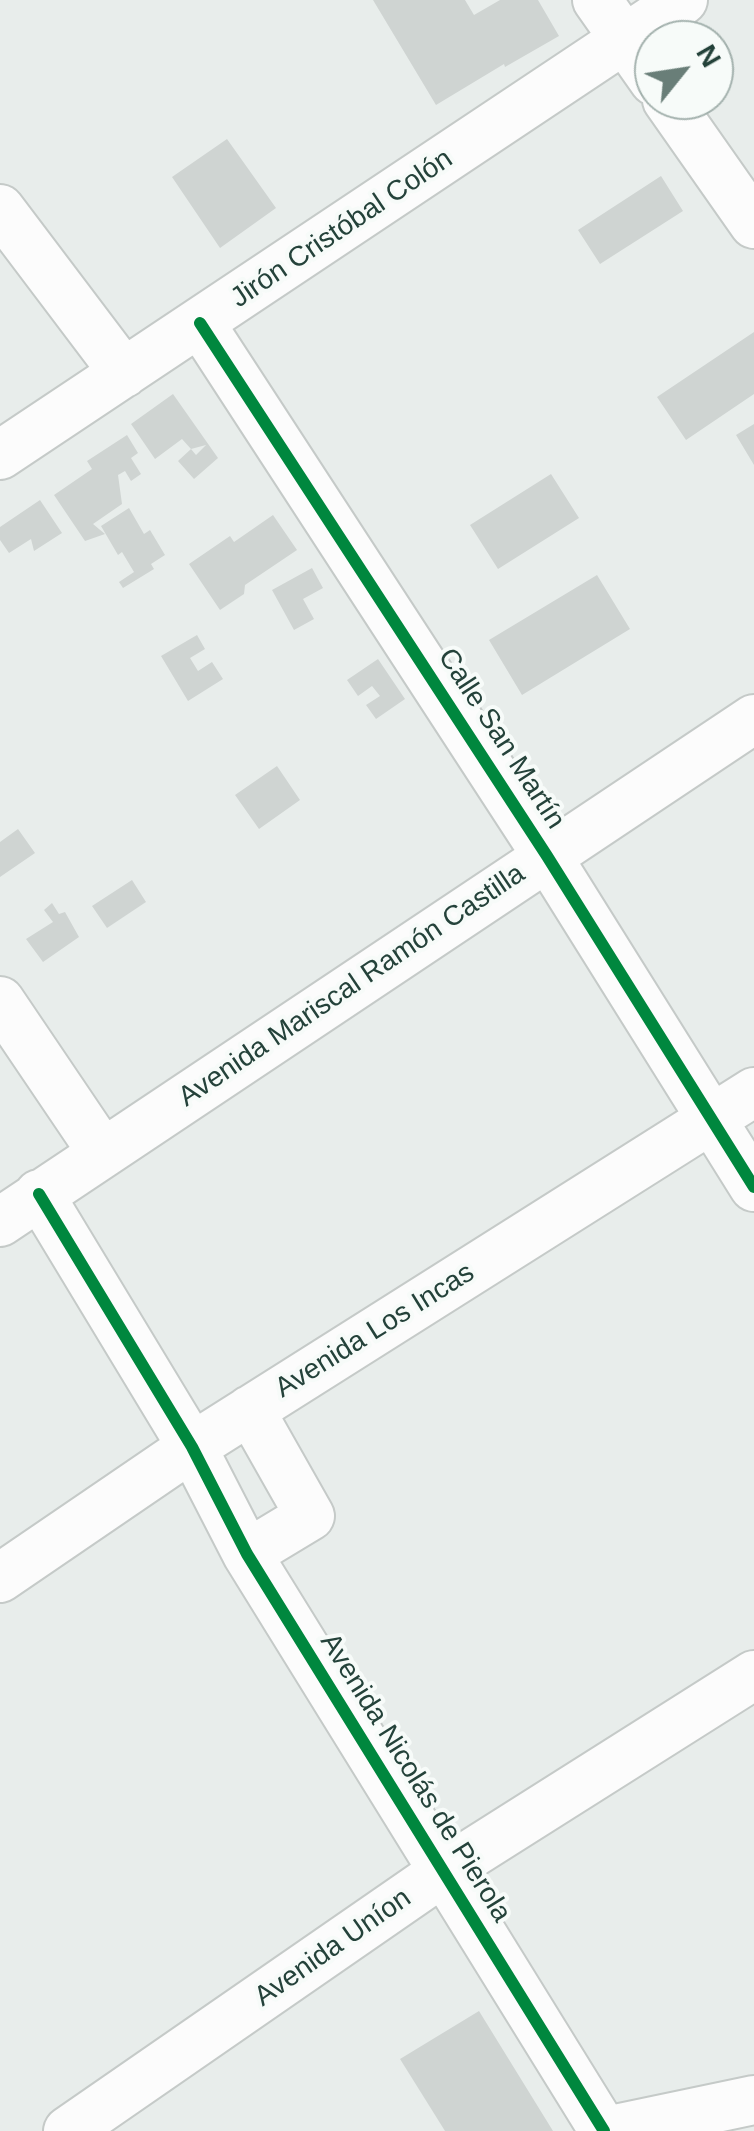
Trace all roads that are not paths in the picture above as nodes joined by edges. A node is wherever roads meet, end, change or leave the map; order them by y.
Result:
1 (598, 0) edge
2 (683, 0) edge
3 (626, 41) junction
4 (634, 52) edge
5 (682, 120) edge
6 (0, 209) edge
7 (754, 224) edge
8 (200, 323) junction
9 (124, 373) junction
10 (0, 455) edge
11 (754, 719) edge
12 (547, 856) junction
13 (0, 1001) edge
14 (754, 1092) edge
15 (712, 1119) junction
16 (102, 1152) junction
17 (754, 1187) edge
18 (39, 1194) junction
19 (0, 1222) edge
20 (250, 1410) junction
21 (192, 1447) junction
22 (247, 1554) junction
23 (0, 1578) edge
24 (754, 1675) edge
25 (444, 1871) junction
26 (754, 2100) edge
27 (68, 2131) edge
28 (605, 2131) edge

1 - 3 street
2 - 3 street, Jirón Cristóbal Colón
3 - 4 street
3 - 8 street, Jirón Cristóbal Colón
5 - 7 street
6 - 9 street
8 - 9 street, Jirón Cristóbal Colón
8 - 12 street, Calle San Martín
9 - 10 street, Jirón Cristóbal Colón
11 - 12 street, Avenida Mariscal Ramón Castilla
12 - 15 street, Calle San Martín
12 - 16 street, Avenida Mariscal Ramón Castilla
13 - 16 street
14 - 15 street, Avenida Los Incas
15 - 17 street, Calle San Martín
15 - 20 street, Avenida Los Incas
16 - 18 street, Avenida Mariscal Ramón Castilla
18 - 19 street, Avenida Mariscal Ramón Castilla
18 - 21 street, Avenida Nicolás de Pierola
20 - 21 street, Avenida Los Incas
20 - 22 street
21 - 22 street, Avenida Nicolás de Pierola
21 - 23 street, Avenida Los Incas
22 - 25 street, Avenida Nicolás de Pierola
24 - 25 street, Avenida Uníon
25 - 27 street, Avenida Uníon
25 - 28 street, Avenida Nicolás de Pierola
26 - 28 street

